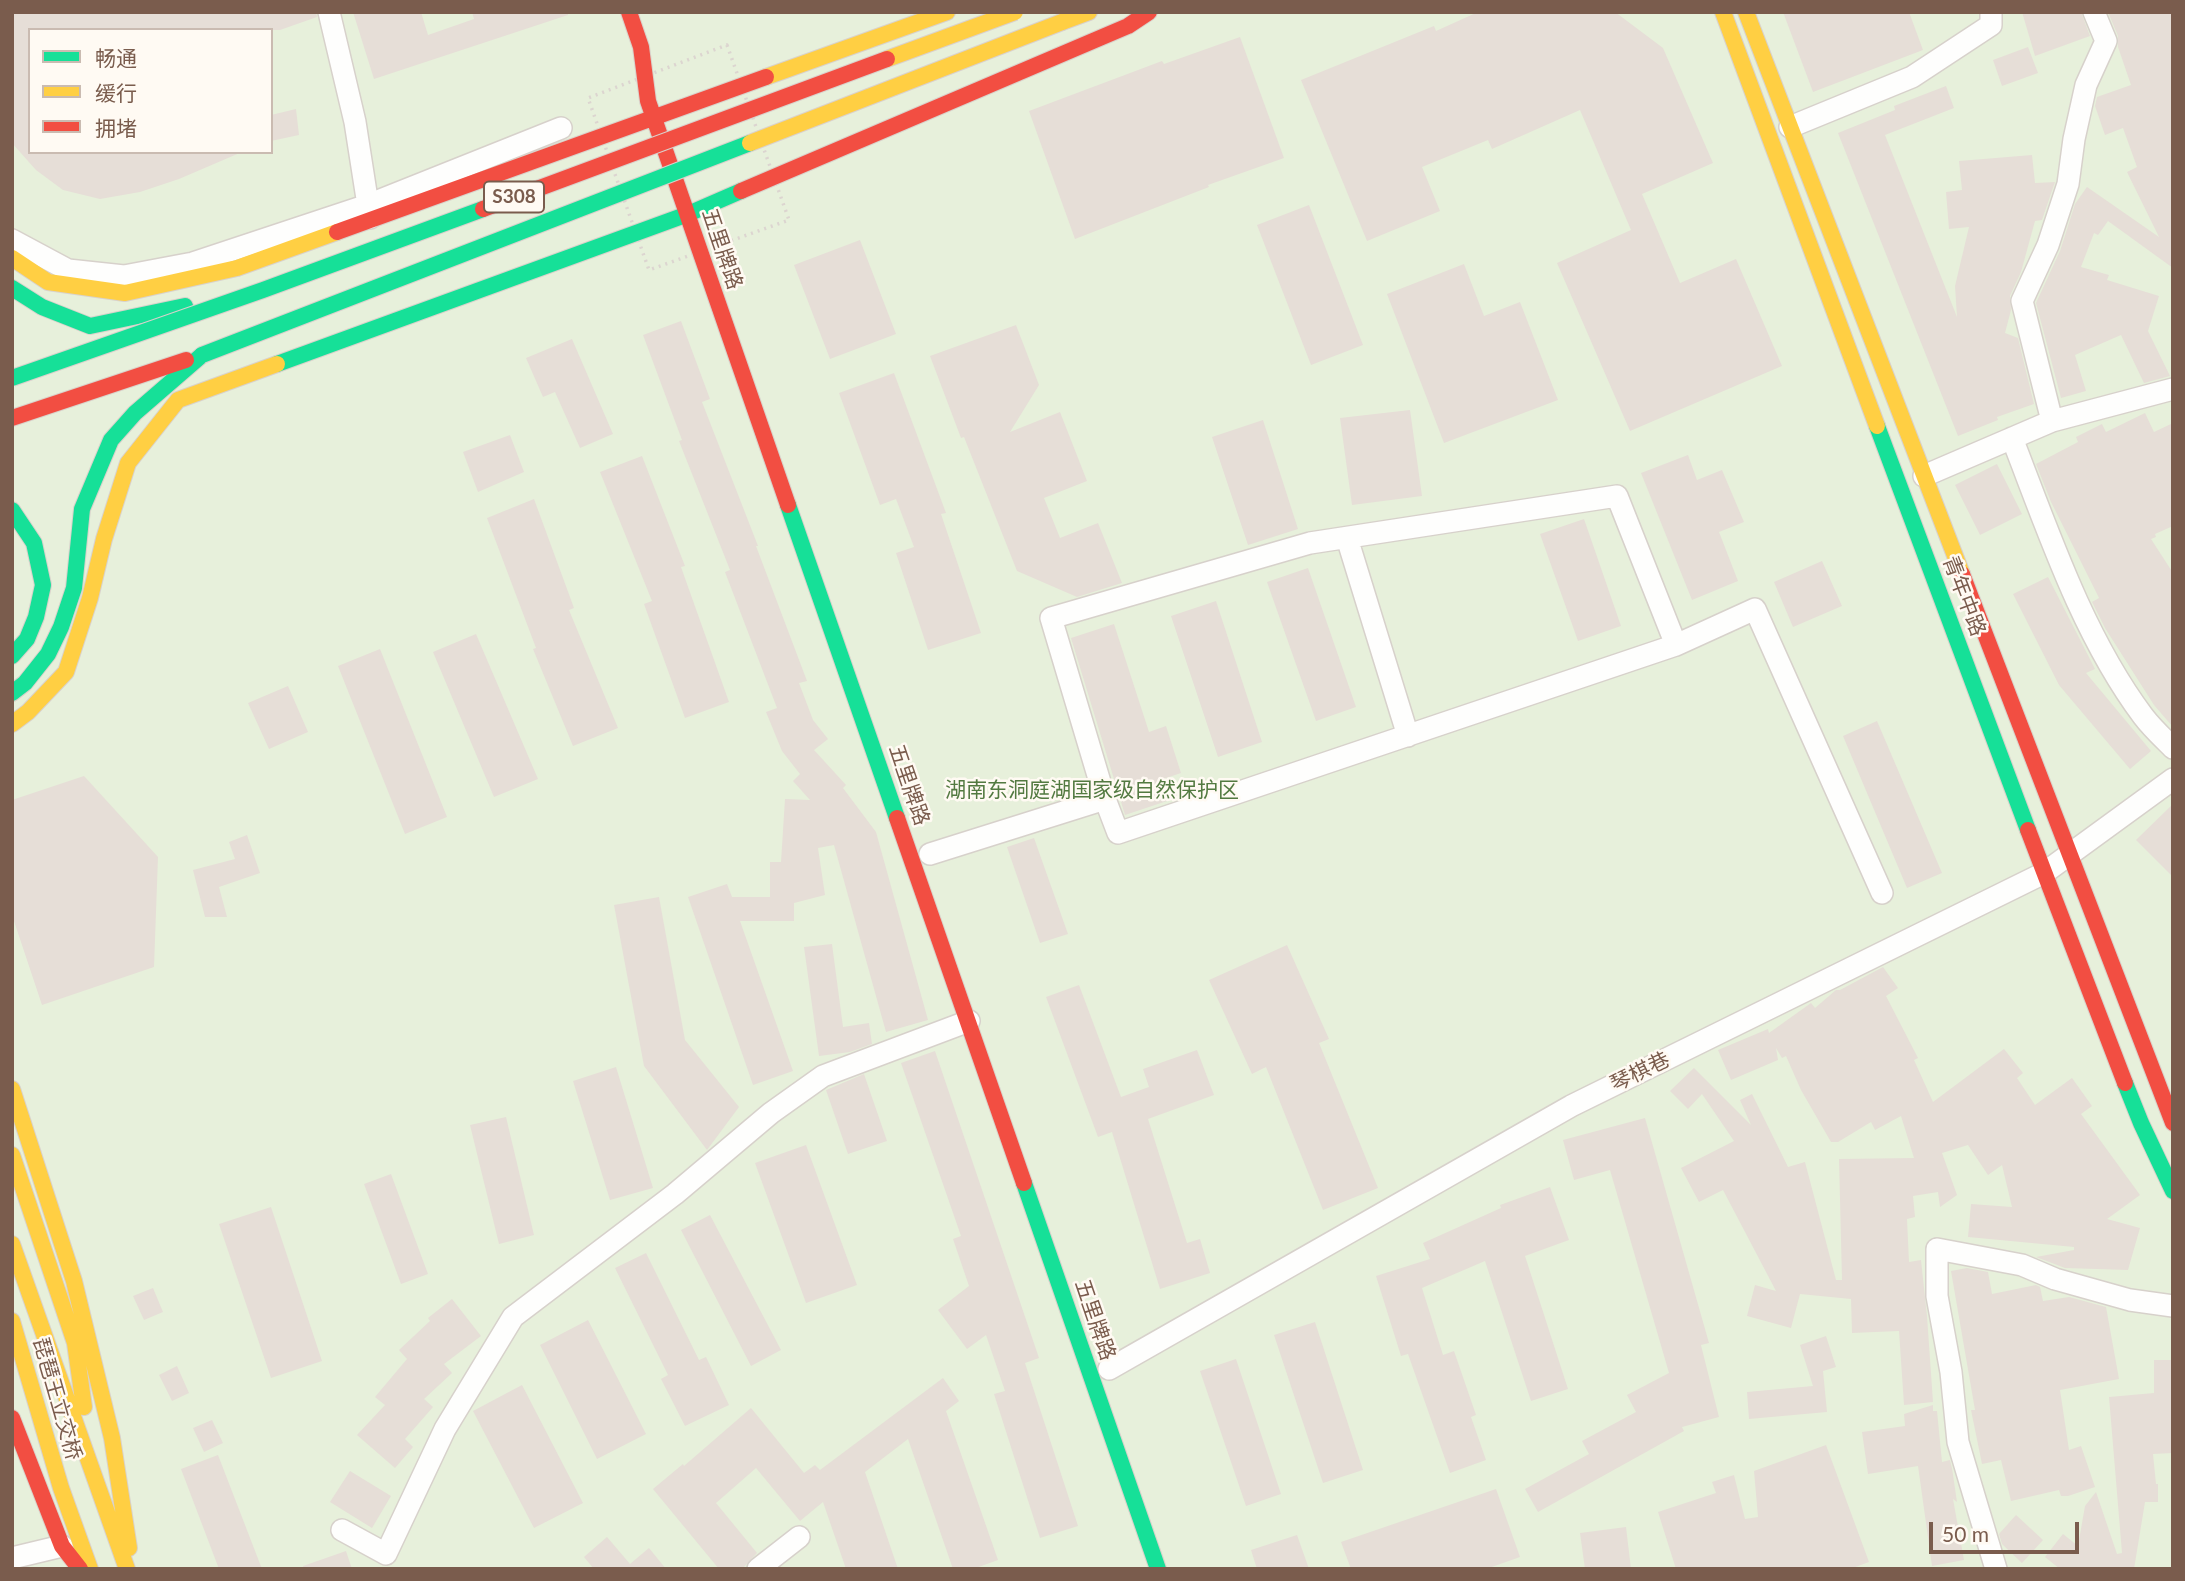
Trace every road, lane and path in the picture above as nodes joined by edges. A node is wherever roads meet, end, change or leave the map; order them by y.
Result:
1 (329, 12) edge
2 (629, 12) edge
3 (947, 12) edge
4 (1015, 12) edge
5 (1089, 12) edge
6 (1149, 12) edge
7 (1723, 12) edge
8 (1746, 12) edge
9 (1991, 12) edge
10 (2094, 12) edge
11 (670, 104) junction
12 (654, 118) junction
13 (1790, 127) junction
14 (561, 128) dead end
15 (702, 201) junction
16 (369, 213) junction
17 (688, 214) junction
18 (12, 240) edge
19 (12, 258) edge
20 (12, 288) edge
21 (263, 290) junction
22 (202, 355) junction
23 (12, 378) edge
24 (2173, 389) edge
25 (12, 418) edge
26 (2052, 421) junction
27 (2012, 438) junction
28 (1924, 476) junction
29 (12, 510) edge
30 (1347, 538) junction
31 (1676, 645) junction
32 (12, 656) edge
33 (12, 693) edge
34 (12, 724) edge
35 (1408, 736) junction
36 (2173, 748) edge
37 (2173, 779) edge
38 (1105, 799) junction
39 (930, 854) dead end
40 (2069, 854) junction
41 (2044, 873) junction
42 (1882, 893) dead end
43 (969, 1021) junction
44 (12, 1089) edge
45 (2173, 1123) edge
46 (12, 1155) edge
47 (2173, 1191) edge
48 (12, 1244) edge
49 (2173, 1306) edge
50 (12, 1321) edge
51 (1109, 1369) dead end
52 (18, 1397) dead end
53 (12, 1418) edge
54 (95, 1475) junction
55 (61, 1488) junction
56 (342, 1530) dead end
57 (799, 1537) dead end
58 (62, 1546) junction
59 (12, 1558) edge
60 (80, 1569) edge
61 (90, 1569) edge
62 (130, 1569) edge
63 (758, 1569) edge
64 (1158, 1569) edge
65 (1996, 1569) edge

1 - 16 street
2 - 12 main road, 五里牌路
3 - 11 main road
4 - 21 main road, S308, bridge
5 - 22 main road, S308, bridge
6 - 15 main road
7 - 41 main road, 青年中路
8 - 13 main road, 青年中路
9 - 13 street
10 - 26 street
11 - 12 main road
11 - 15 main road, 五里牌路
12 - 16 main road
12 - 17 main road, 五里牌路
13 - 28 main road, 青年中路
14 - 16 street
15 - 17 main road
16 - 18 street
16 - 19 main road
17 - 34 main road
17 - 43 main road, 五里牌路
20 - 21 main road, bridge
21 - 23 main road, S308, bridge
22 - 25 main road, S308
22 - 33 main road
24 - 26 street
26 - 27 street
27 - 28 street
27 - 36 street
28 - 40 main road, 青年中路
29 - 32 main road
30 - 31 street
30 - 35 street
30 - 38 street
31 - 35 street
31 - 42 street
35 - 38 street
37 - 40 street, 琴棋巷
38 - 39 street
40 - 41 street, 琴棋巷
40 - 45 main road, 青年中路
41 - 47 main road, 青年中路
41 - 51 street, 琴棋巷
43 - 56 street
43 - 64 main road, 五里牌路
44 - 62 main road
46 - 54 main road
48 - 54 main road
49 - 65 street
50 - 55 main road, 琵琶王立交桥
52 - 55 main road
53 - 58 main road
54 - 62 main road
55 - 61 main road
57 - 63 street
58 - 59 street
58 - 60 main road

